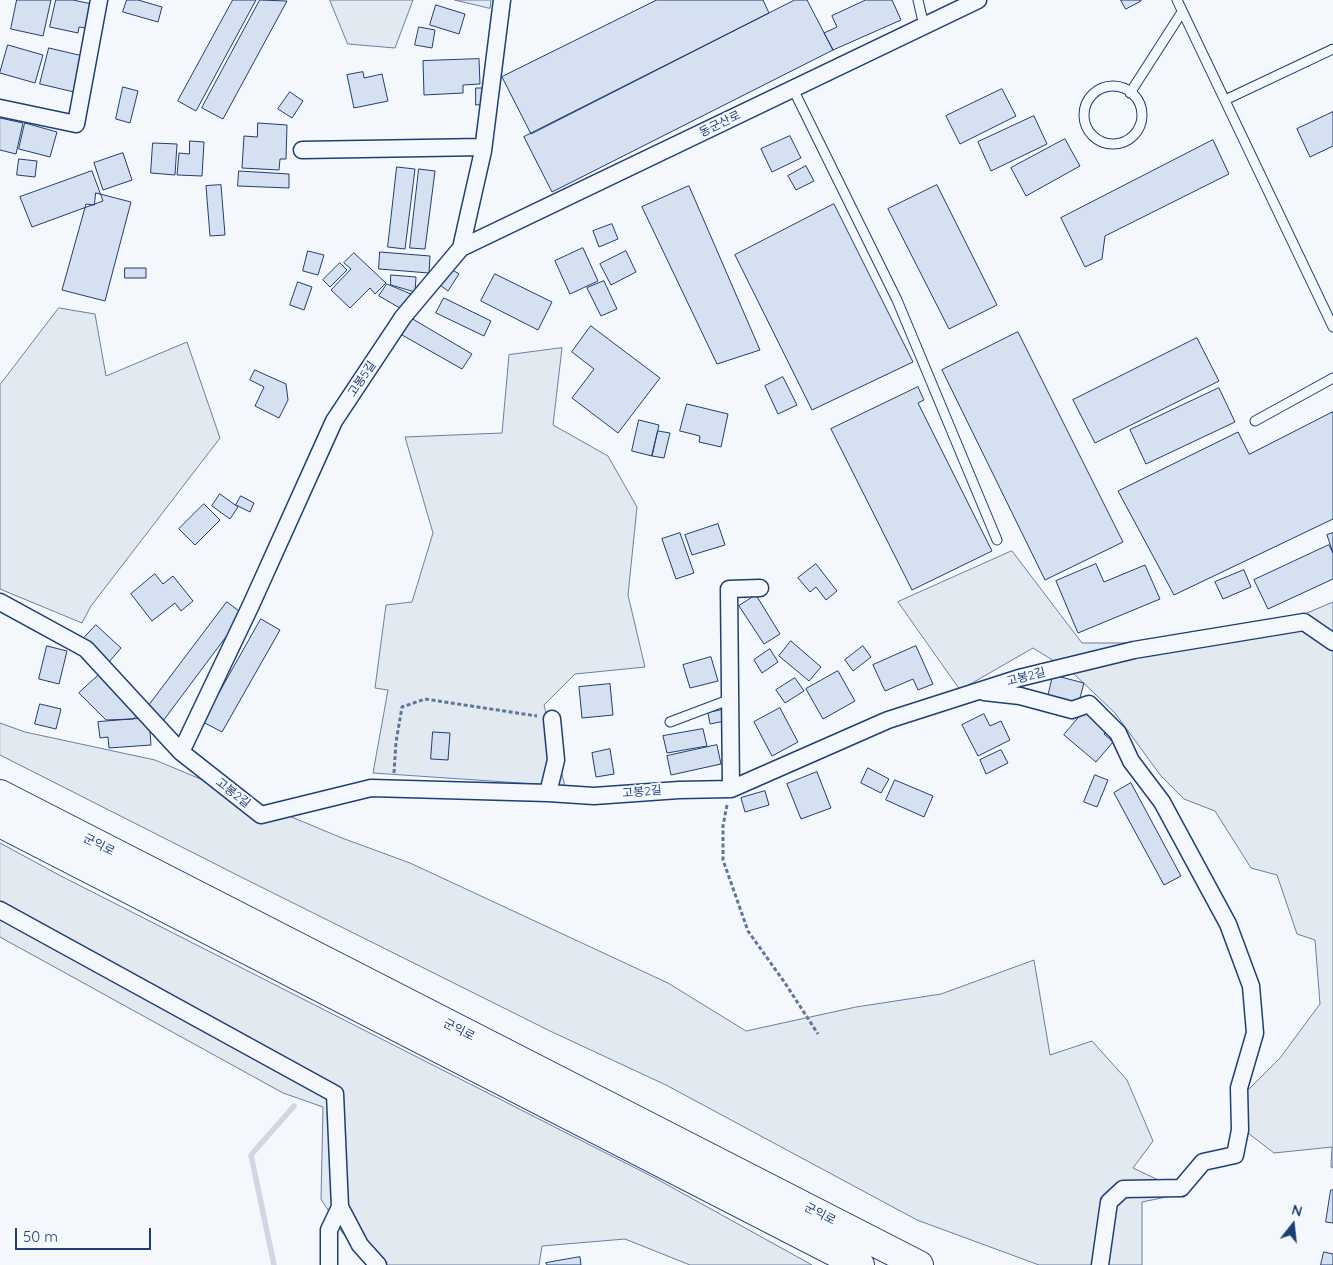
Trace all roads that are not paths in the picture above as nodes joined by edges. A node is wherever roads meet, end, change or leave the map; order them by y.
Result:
1 (99, 0) edge
2 (502, 0) edge
3 (918, 0) edge
4 (978, 0) edge
5 (1177, 0) edge
6 (1182, 12) junction
7 (924, 26) junction
8 (1333, 49) edge
9 (793, 89) junction
10 (1130, 93) junction
11 (1225, 100) junction
12 (0, 108) edge
13 (483, 147) junction
14 (302, 150) dead end
15 (461, 248) junction
16 (1333, 327) edge
17 (1333, 378) edge
18 (1255, 422) dead end
19 (997, 540) dead end
20 (760, 588) dead end
21 (0, 602) edge
22 (1333, 642) edge
23 (976, 692) junction
24 (731, 700) junction
25 (552, 719) road end
26 (670, 722) dead end
27 (180, 752) junction
28 (730, 789) junction
29 (548, 793) junction
30 (0, 794) edge
31 (0, 823) edge
32 (0, 910) edge
33 (340, 1207) junction
34 (892, 1251) junction
35 (329, 1265) edge
36 (378, 1265) edge
37 (860, 1265) edge
38 (919, 1265) edge
39 (936, 1265) edge
40 (1100, 1265) edge

1 - 12 street
2 - 13 street, 고봉5길
3 - 7 lane
4 - 7 street, 동군산로
5 - 6 lane
6 - 10 lane
6 - 11 lane
7 - 9 street, 동군산로
8 - 11 lane
9 - 15 street, 동군산로
9 - 19 lane
10 - 10 lane
11 - 16 lane
13 - 14 street
13 - 15 street, 고봉5길
15 - 27 street, 고봉5길
17 - 18 lane
20 - 24 street
21 - 27 street, 고봉2길
22 - 23 street, 고봉2길
23 - 28 street, 고봉2길
23 - 40 street
24 - 26 lane
24 - 28 street
25 - 29 street
27 - 29 street, 고봉2길
28 - 29 street, 고봉2길
30 - 34 highway, 군익로
31 - 37 highway, 군익로
32 - 33 street
33 - 35 street
33 - 36 street
34 - 38 highway, 군익로
34 - 39 highway

